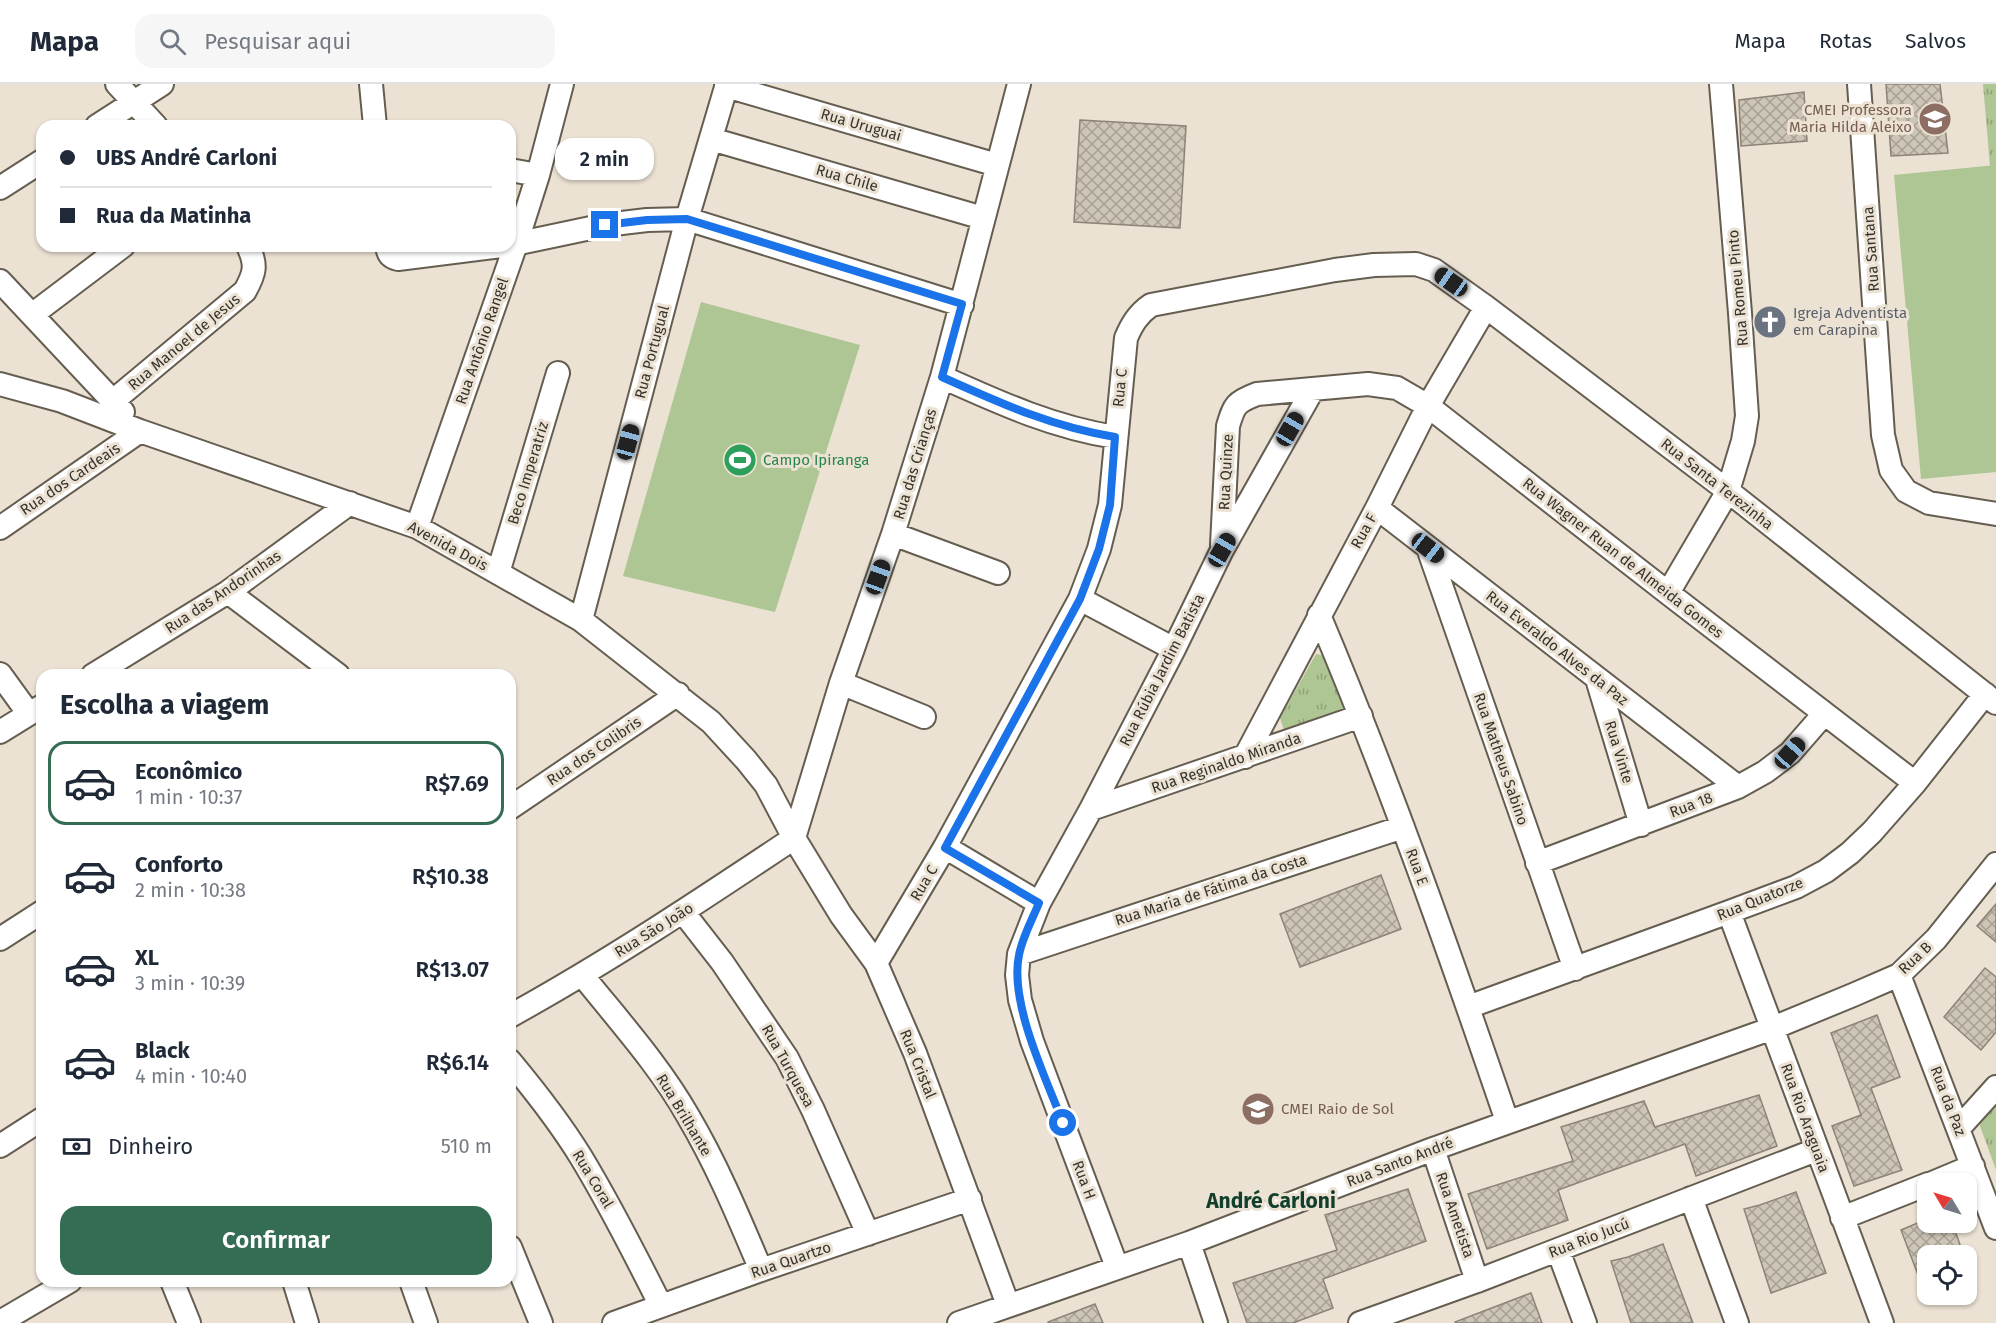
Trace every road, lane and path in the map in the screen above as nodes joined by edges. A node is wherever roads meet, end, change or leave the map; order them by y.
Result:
1 (117, 84) edge
2 (162, 84) edge
3 (372, 84) edge
4 (562, 84) edge
5 (1019, 84) edge
6 (1721, 84) edge
7 (1859, 84) edge
8 (726, 85) edge
9 (134, 102) junction
10 (106, 120) edge
11 (150, 120) edge
12 (375, 120) edge
13 (711, 139) junction
14 (36, 165) edge
15 (997, 165) junction
16 (516, 171) edge
17 (538, 175) junction
18 (0, 188) edge
19 (983, 218) junction
20 (687, 219) junction
21 (516, 228) edge
22 (516, 244) edge
23 (115, 252) edge
24 (251, 252) edge
25 (387, 252) edge
26 (454, 252) edge
27 (507, 252) edge
28 (1434, 270) joint
29 (0, 281) edge
30 (962, 304) junction
31 (1486, 307) junction
32 (33, 314) junction
33 (558, 373) dead end
34 (942, 377) junction
35 (0, 384) edge
36 (1313, 389) junction
37 (113, 401) junction
38 (1428, 406) junction
39 (140, 431) junction
40 (1115, 437) junction
41 (1728, 491) junction
42 (350, 503) junction
43 (1377, 508) junction
44 (1996, 514) edge
45 (417, 527) junction
46 (0, 528) edge
47 (893, 534) junction
48 (1428, 548) junction
49 (1222, 550) junction
50 (498, 573) junction
51 (998, 573) dead end
52 (228, 592) junction
53 (1668, 593) junction
54 (1080, 599) junction
55 (1318, 615) junction
56 (581, 620) junction
57 (1174, 649) junction
58 (103, 669) edge
59 (330, 669) edge
60 (0, 674) edge
61 (1597, 679) junction
62 (841, 683) junction
63 (678, 694) junction
64 (1990, 698) edge
65 (36, 710) edge
66 (1824, 714) junction
67 (1361, 716) junction
68 (924, 717) dead end
69 (0, 732) edge
70 (1245, 757) junction
71 (1915, 783) junction
72 (1738, 787) junction
73 (516, 803) edge
74 (1091, 809) junction
75 (1641, 825) junction
76 (1403, 826) junction
77 (794, 838) junction
78 (945, 848) junction
79 (1537, 863) junction
80 (1996, 864) edge
81 (1039, 903) junction
82 (683, 912) junction
83 (1729, 912) junction
84 (36, 916) edge
85 (0, 939) edge
86 (1019, 954) junction
87 (876, 963) junction
88 (1575, 969) junction
89 (1899, 975) junction
90 (583, 976) junction
91 (1468, 1007) junction
92 (516, 1013) edge
93 (1773, 1028) junction
94 (516, 1068) edge
95 (1996, 1086) edge
96 (1507, 1122) junction
97 (36, 1123) edge
98 (1959, 1128) junction
99 (0, 1146) edge
100 (1433, 1149) junction
101 (1816, 1150) junction
102 (1973, 1166) junction
103 (1956, 1173) edge
104 (1917, 1189) edge
105 (1691, 1198) junction
106 (969, 1199) junction
107 (1842, 1218) junction
108 (1996, 1228) edge
109 (868, 1234) junction
110 (1189, 1243) junction
111 (1558, 1250) junction
112 (516, 1262) edge
113 (1117, 1267) junction
114 (761, 1270) junction
115 (1477, 1281) junction
116 (60, 1287) edge
117 (174, 1287) edge
118 (296, 1287) edge
119 (413, 1287) edge
120 (1008, 1305) junction
121 (661, 1306) junction
122 (0, 1322) edge
123 (189, 1323) edge
124 (308, 1323) edge
125 (426, 1323) edge
126 (541, 1323) edge
127 (614, 1323) edge
128 (959, 1323) edge
129 (1216, 1323) edge
130 (1360, 1323) edge
131 (1585, 1323) edge
132 (1737, 1323) edge
133 (1881, 1323) edge

1 - 9 street
2 - 9 street
3 - 12 street
4 - 17 street, Rua Antônio Rangel
5 - 15 street, Rua das Crianças
6 - 41 street, Rua Romeu Pinto
7 - 44 street, Rua Santana
8 - 13 street, Rua Portugual
8 - 15 street, Rua Uruguai
9 - 10 street
9 - 11 street
13 - 19 street, Rua Chile
13 - 20 street, Rua Portugual
14 - 18 street
15 - 19 street, Rua das Crianças
16 - 17 street
17 - 21 street, Rua Antônio Rangel
19 - 30 street, Rua das Crianças
20 - 22 street
20 - 30 street
20 - 56 street, Rua Portugual
23 - 32 street
24 - 37 street, Rua Manoel de Jesus
25 - 26 street
27 - 45 street, Rua Antônio Rangel
28 - 31 street, Rua Santa Terezinha
28 - 40 street, Rua C
29 - 32 street, Avenida Dois
30 - 34 street, Rua das Crianças
31 - 38 street, Rua F
31 - 41 street, Rua Santa Terezinha
32 - 37 street, Avenida Dois
33 - 50 street, Beco Imperatriz
34 - 40 street
34 - 47 street, Rua das Crianças
35 - 39 street
36 - 38 street, Rua Wagner Ruan de Almeida Gomes
36 - 49 street, Rua Rúbia Jardim Batista
36 - 49 street, Rua Quinze
37 - 39 street, Avenida Dois
38 - 43 street, Rua F
38 - 53 street, Rua Wagner Ruan de Almeida Gomes
39 - 42 street, Avenida Dois
39 - 46 street, Rua dos Cardeais
40 - 54 street, Rua C
41 - 53 street, Rua Romeu Pinto
41 - 64 street, Rua Santa Terezinha
42 - 45 street, Avenida Dois
42 - 52 street, Rua das Andorinhas
43 - 48 street, Rua Everaldo Alves da Paz
43 - 55 street, Rua F
45 - 50 street, Avenida Dois
47 - 51 street
47 - 62 street, Rua das Crianças
48 - 61 street, Rua Everaldo Alves da Paz
48 - 79 street, Rua Matheus Sabino
49 - 57 street, Rua Rúbia Jardim Batista
50 - 56 street, Avenida Dois
52 - 58 street, Rua das Andorinhas
52 - 59 street
53 - 66 street, Rua Wagner Ruan de Almeida Gomes
54 - 57 street
54 - 78 street, Rua C
55 - 67 street, Rua E
55 - 70 street, Rua F
56 - 63 street, Avenida Dois
57 - 74 street, Rua Rúbia Jardim Batista
60 - 65 street
61 - 72 street, Rua Everaldo Alves da Paz
61 - 75 street, Rua Vinte
62 - 68 street
62 - 77 street, Rua das Crianças
63 - 73 street, Rua dos Colibris
63 - 77 street, Avenida Dois
64 - 71 street, Rua Quatorze
65 - 69 street
66 - 71 street, Rua Wagner Ruan de Almeida Gomes
66 - 72 street, Rua 18
67 - 70 street, Rua Reginaldo Miranda
67 - 76 street, Rua E
70 - 74 street, Rua Reginaldo Miranda
71 - 83 street, Rua Quatorze
72 - 75 street, Rua 18
74 - 81 street, Rua Rúbia Jardim Batista
75 - 79 street, Rua 18
76 - 86 street, Rua Maria de Fátima da Costa
76 - 91 street, Rua E
77 - 82 street, Rua São João
77 - 87 street, Rua Cristal
78 - 81 street
78 - 87 street, Rua C
79 - 88 street, Rua Matheus Sabino
80 - 89 street, Rua B
81 - 86 street, Rua Rúbia Jardim Batista
82 - 90 street, Rua São João
82 - 109 street, Rua Turquesa
83 - 88 street, Rua Quatorze
83 - 93 street, Rua Rio Araguaia
84 - 85 street
86 - 113 street, Rua H
87 - 106 street, Rua Cristal
88 - 91 street, Rua Quatorze
89 - 93 street, Rua B
89 - 98 street, Rua da Paz
90 - 92 street, Rua São João
90 - 114 street, Rua Brilhante
91 - 96 street, Rua E
93 - 96 street, Rua Santo André
93 - 101 street, Rua Rio Araguaia
94 - 121 street, Rua Coral
95 - 98 street
96 - 100 street, Rua Santo André
97 - 99 street
98 - 102 street, Rua da Paz
100 - 110 street, Rua Santo André
100 - 115 street, Rua Ametista
101 - 105 street, Rua Rio Jucú
101 - 107 street, Rua Rio Araguaia
102 - 103 street
102 - 108 street, Rua da Paz
104 - 107 street
105 - 111 street, Rua Rio Jucú
105 - 132 street
106 - 109 street, Rua Quartzo
106 - 120 street, Rua Cristal
107 - 133 street, Rua Rio Araguaia
109 - 114 street, Rua Quartzo
110 - 113 street, Rua Santo André
110 - 129 street
111 - 115 street, Rua Rio Jucú
111 - 131 street
112 - 126 street
113 - 120 street, Rua Santo André
114 - 121 street, Rua Quartzo
115 - 130 street, Rua Rio Jucú
116 - 122 street
117 - 123 street
118 - 124 street
119 - 125 street
120 - 128 street, Rua Santo André
121 - 127 street, Rua Quartzo

